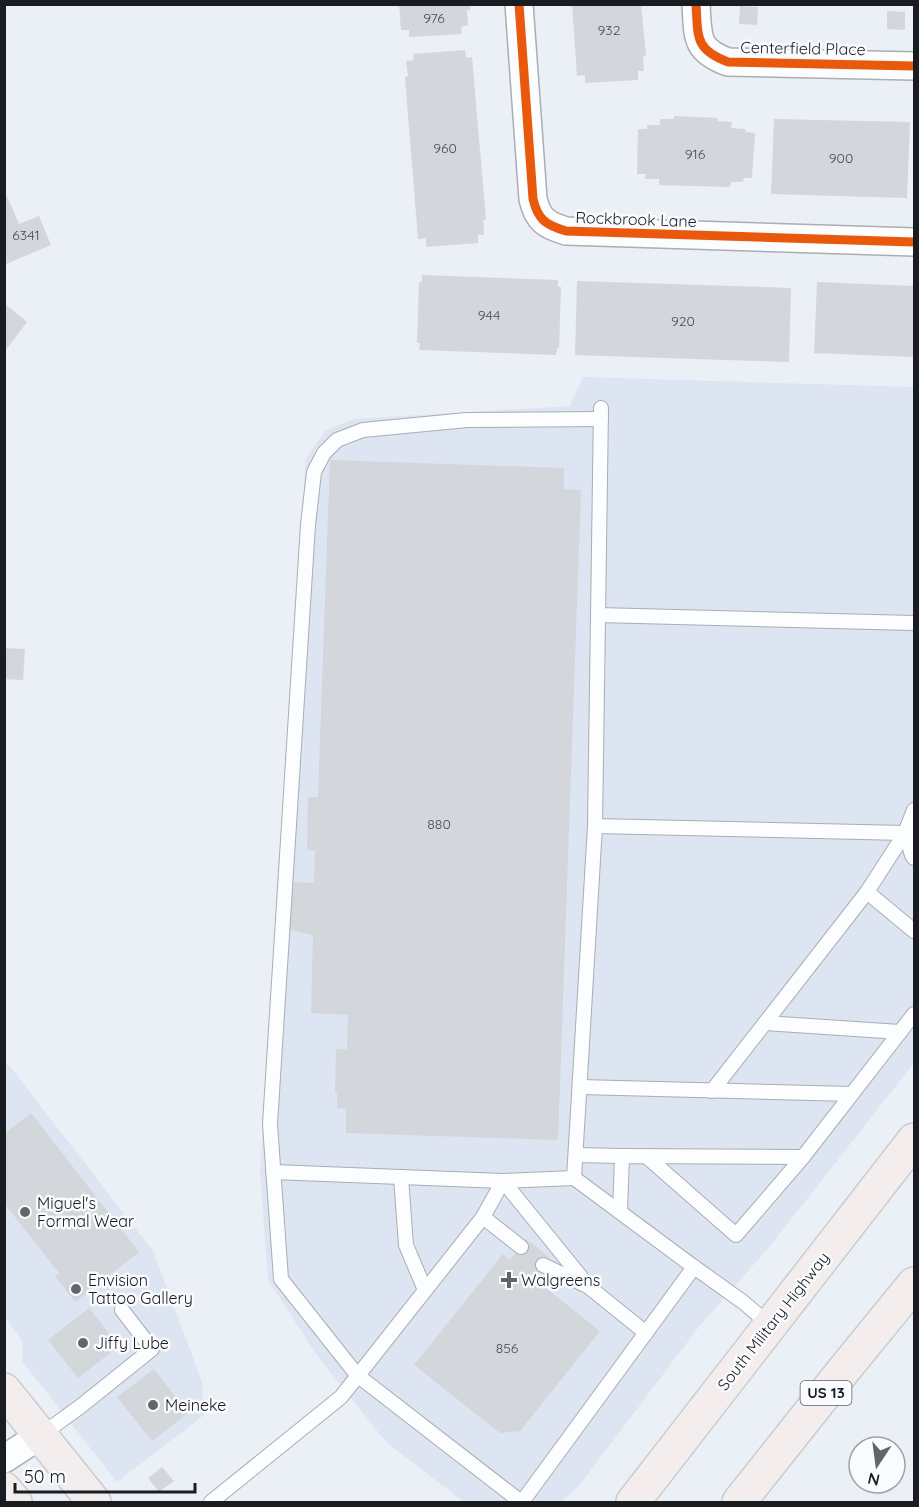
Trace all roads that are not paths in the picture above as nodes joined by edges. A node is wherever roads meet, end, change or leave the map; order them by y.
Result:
1 (519, 4) edge
2 (696, 4) edge
3 (915, 66) edge
4 (915, 242) edge
5 (598, 615) junction
6 (915, 622) edge
7 (915, 810) edge
8 (595, 826) junction
9 (910, 829) edge
10 (915, 858) edge
11 (867, 892) junction
12 (915, 931) edge
13 (915, 1014) edge
14 (765, 1023) junction
15 (900, 1032) junction
16 (580, 1087) junction
17 (712, 1091) junction
18 (852, 1094) junction
19 (915, 1140) edge
20 (576, 1155) junction
21 (622, 1156) junction
22 (646, 1156) junction
23 (803, 1156) junction
24 (273, 1172) junction
25 (401, 1177) junction
26 (574, 1178) junction
27 (503, 1181) junction
28 (620, 1212) junction
29 (483, 1217) junction
30 (521, 1246) dead end
31 (543, 1265) dead end
32 (694, 1267) junction
33 (915, 1284) edge
34 (589, 1287) junction
35 (425, 1290) junction
36 (122, 1310) dead end
37 (770, 1325) junction
38 (646, 1333) junction
39 (357, 1375) junction
40 (4, 1390) edge
41 (41, 1435) junction
42 (4, 1459) edge
43 (4, 1489) edge
44 (15, 1503) edge
45 (94, 1503) edge
46 (211, 1503) edge
47 (522, 1503) edge
48 (633, 1503) edge
49 (739, 1503) edge

1 - 4 street, Rockbrook Lane
2 - 3 street, Centerfield Place
5 - 6 lane
5 - 8 lane
5 - 24 lane
7 - 9 lane
8 - 9 lane
8 - 16 lane
9 - 10 lane
9 - 11 lane
11 - 12 lane
11 - 14 lane
13 - 15 lane
14 - 15 lane
14 - 17 lane
15 - 18 lane
16 - 17 lane
16 - 20 lane
17 - 18 lane
18 - 23 lane
19 - 37 main road, South Military Highway
20 - 21 lane
20 - 26 lane
21 - 22 lane
21 - 28 lane
22 - 23 lane
22 - 23 lane
24 - 25 lane
24 - 39 lane
25 - 27 lane
25 - 35 lane
26 - 27 lane
26 - 28 lane
27 - 29 lane
27 - 34 lane
28 - 32 lane
29 - 30 lane
29 - 35 lane
31 - 34 lane
32 - 37 lane
32 - 38 lane
33 - 49 main road, US 13
34 - 38 lane
35 - 39 lane
36 - 41 lane
37 - 48 main road, South Military Highway
38 - 47 lane
39 - 46 lane
39 - 47 lane
40 - 41 main road
41 - 42 street
41 - 45 main road
43 - 44 main road

